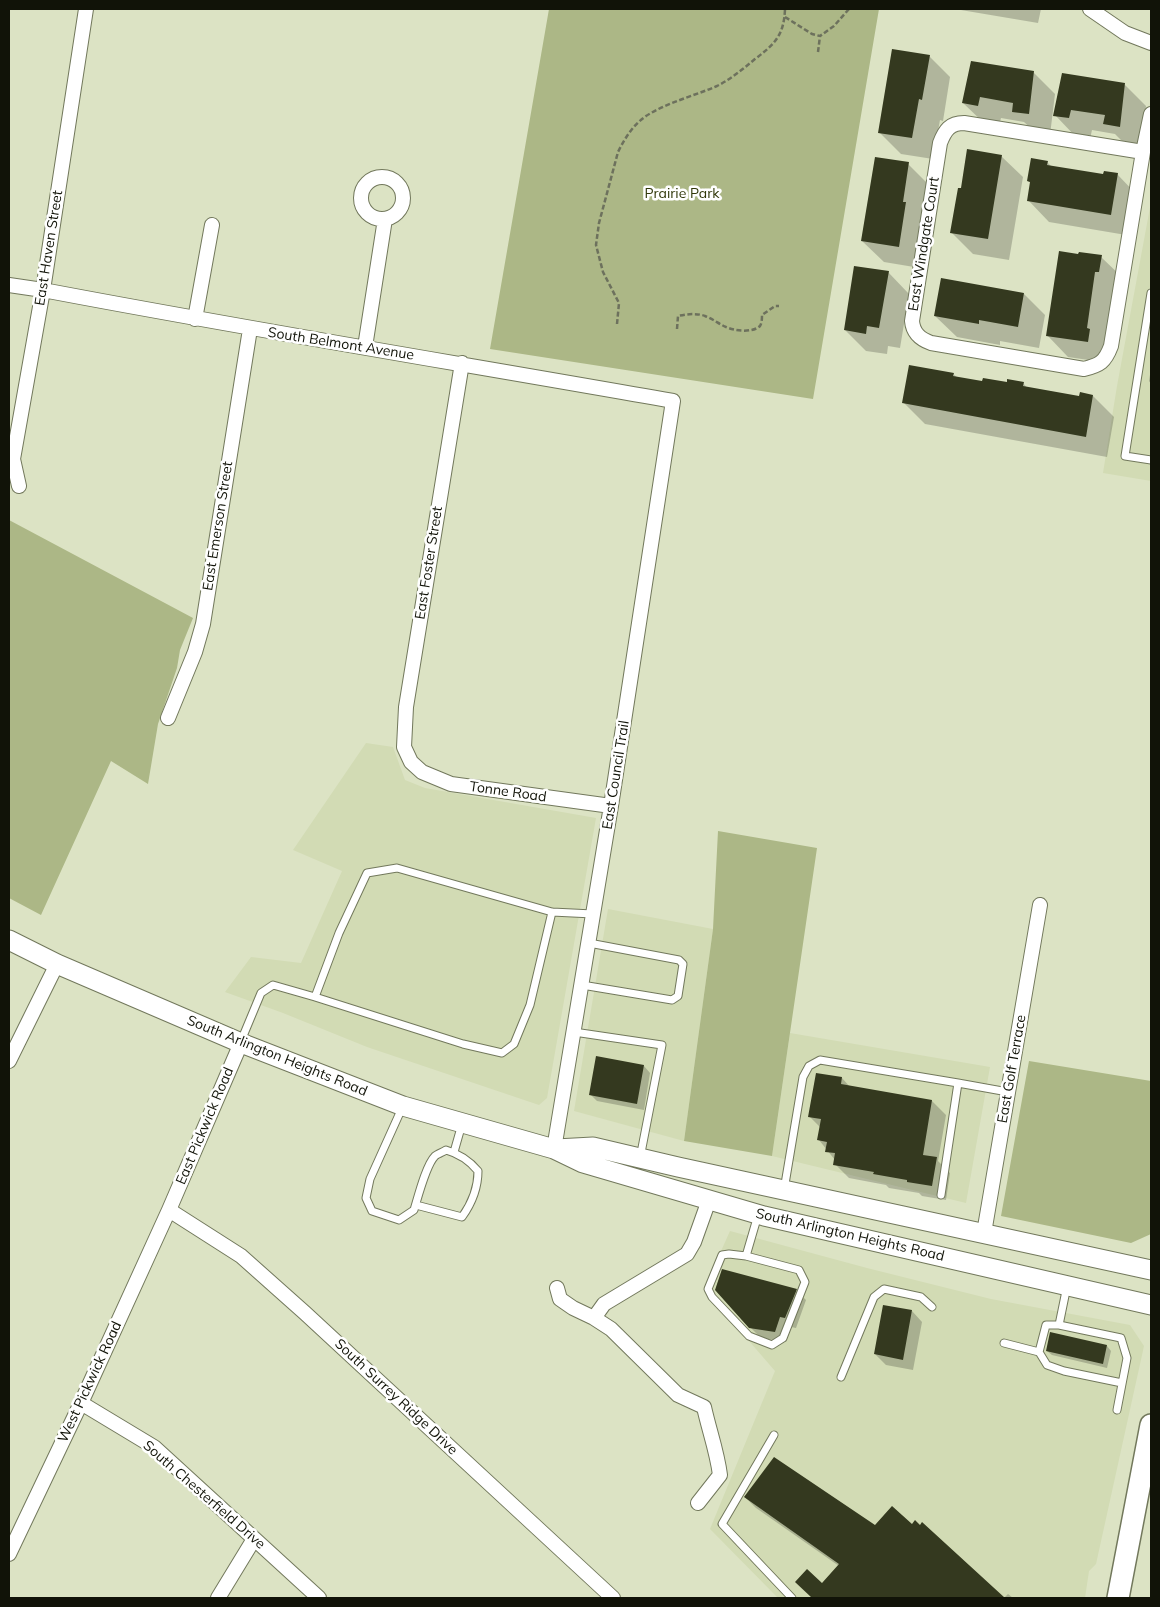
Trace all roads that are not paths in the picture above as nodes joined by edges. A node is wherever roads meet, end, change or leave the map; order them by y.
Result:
1 (86, 9) edge
2 (1090, 9) edge
3 (1151, 43) edge
4 (1151, 114) edge
5 (1143, 152) junction
6 (385, 220) dead end
7 (212, 225) dead end
8 (9, 286) edge
9 (43, 290) junction
10 (1151, 293) edge
11 (195, 319) junction
12 (250, 329) junction
13 (365, 347) junction
14 (462, 363) junction
15 (673, 401) joint
16 (1151, 460) edge
17 (19, 486) dead end
18 (168, 718) dead end
19 (411, 762) joint
20 (611, 806) junction
21 (1040, 905) dead end
22 (552, 912) junction
23 (593, 914) junction
24 (9, 940) edge
25 (589, 943) junction
26 (57, 964) junction
27 (582, 985) junction
28 (315, 997) junction
29 (574, 1032) junction
30 (241, 1043) junction
31 (9, 1062) edge
32 (958, 1083) junction
33 (1008, 1092) junction
34 (403, 1106) junction
35 (463, 1123) junction
36 (554, 1149) junction
37 (454, 1152) junction
38 (640, 1158) junction
39 (784, 1190) junction
40 (941, 1195) dead end
41 (709, 1200) junction
42 (416, 1205) junction
43 (169, 1210) junction
44 (758, 1215) junction
45 (984, 1233) junction
46 (746, 1256) junction
47 (1151, 1270) edge
48 (1067, 1285) junction
49 (557, 1288) dead end
50 (1151, 1305) edge
51 (932, 1307) dead end
52 (594, 1318) junction
53 (1059, 1325) junction
54 (1004, 1343) dead end
55 (1040, 1352) junction
56 (841, 1377) dead end
57 (1122, 1384) junction
58 (81, 1403) junction
59 (1117, 1410) dead end
60 (1151, 1425) edge
61 (774, 1435) dead end
62 (698, 1502) dead end
63 (254, 1539) junction
64 (9, 1554) edge
65 (218, 1598) edge
66 (319, 1598) edge
67 (613, 1598) edge
68 (792, 1598) edge
69 (1118, 1598) edge

1 - 9 street, East Haven Street
2 - 3 street
4 - 5 street, East Windgate Court
5 - 5 street, East Windgate Court
6 - 13 street
7 - 11 street
8 - 9 street, South Belmont Avenue
9 - 11 street, South Belmont Avenue
9 - 17 street, East Haven Street
10 - 16 lane
11 - 12 street, South Belmont Avenue
12 - 13 street, South Belmont Avenue
12 - 18 street, East Emerson Street
13 - 14 street, South Belmont Avenue
14 - 15 street, South Belmont Avenue
14 - 19 street, East Foster Street
15 - 20 street, East Council Trail
19 - 20 street, Tonne Road
20 - 23 street, East Council Trail
21 - 33 street, East Golf Terrace
22 - 23 lane
22 - 28 lane
22 - 28 lane
23 - 25 street, East Council Trail
24 - 26 main road, South Arlington Heights Road
25 - 27 street, East Council Trail
25 - 27 lane
26 - 30 main road, South Arlington Heights Road
26 - 31 street
27 - 29 street, East Council Trail
28 - 30 lane
29 - 36 street, East Council Trail
29 - 38 lane
30 - 34 main road, South Arlington Heights Road
30 - 43 street, East Pickwick Road
32 - 33 lane
32 - 39 lane
32 - 40 lane
33 - 45 street, East Golf Terrace
34 - 35 main road, South Arlington Heights Road
34 - 42 lane
35 - 36 main road, South Arlington Heights Road
35 - 37 lane
36 - 38 main road, South Arlington Heights Road
36 - 41 main road, South Arlington Heights Road
37 - 42 lane
37 - 42 lane
38 - 39 main road, South Arlington Heights Road
39 - 45 main road, South Arlington Heights Road
41 - 44 main road, South Arlington Heights Road
41 - 52 street
43 - 58 street, West Pickwick Road
43 - 67 street, South Surrey Ridge Drive
44 - 46 lane
44 - 48 main road, South Arlington Heights Road
45 - 47 main road, South Arlington Heights Road
46 - 46 lane
48 - 50 main road, South Arlington Heights Road
48 - 53 lane
49 - 52 street
51 - 56 lane
52 - 62 street
53 - 55 lane
53 - 57 lane
54 - 55 lane
55 - 57 lane
57 - 59 lane
58 - 63 street, South Chesterfield Drive
58 - 64 street, West Pickwick Road
60 - 69 main road
61 - 68 lane
63 - 65 street
63 - 66 street, South Chesterfield Drive

